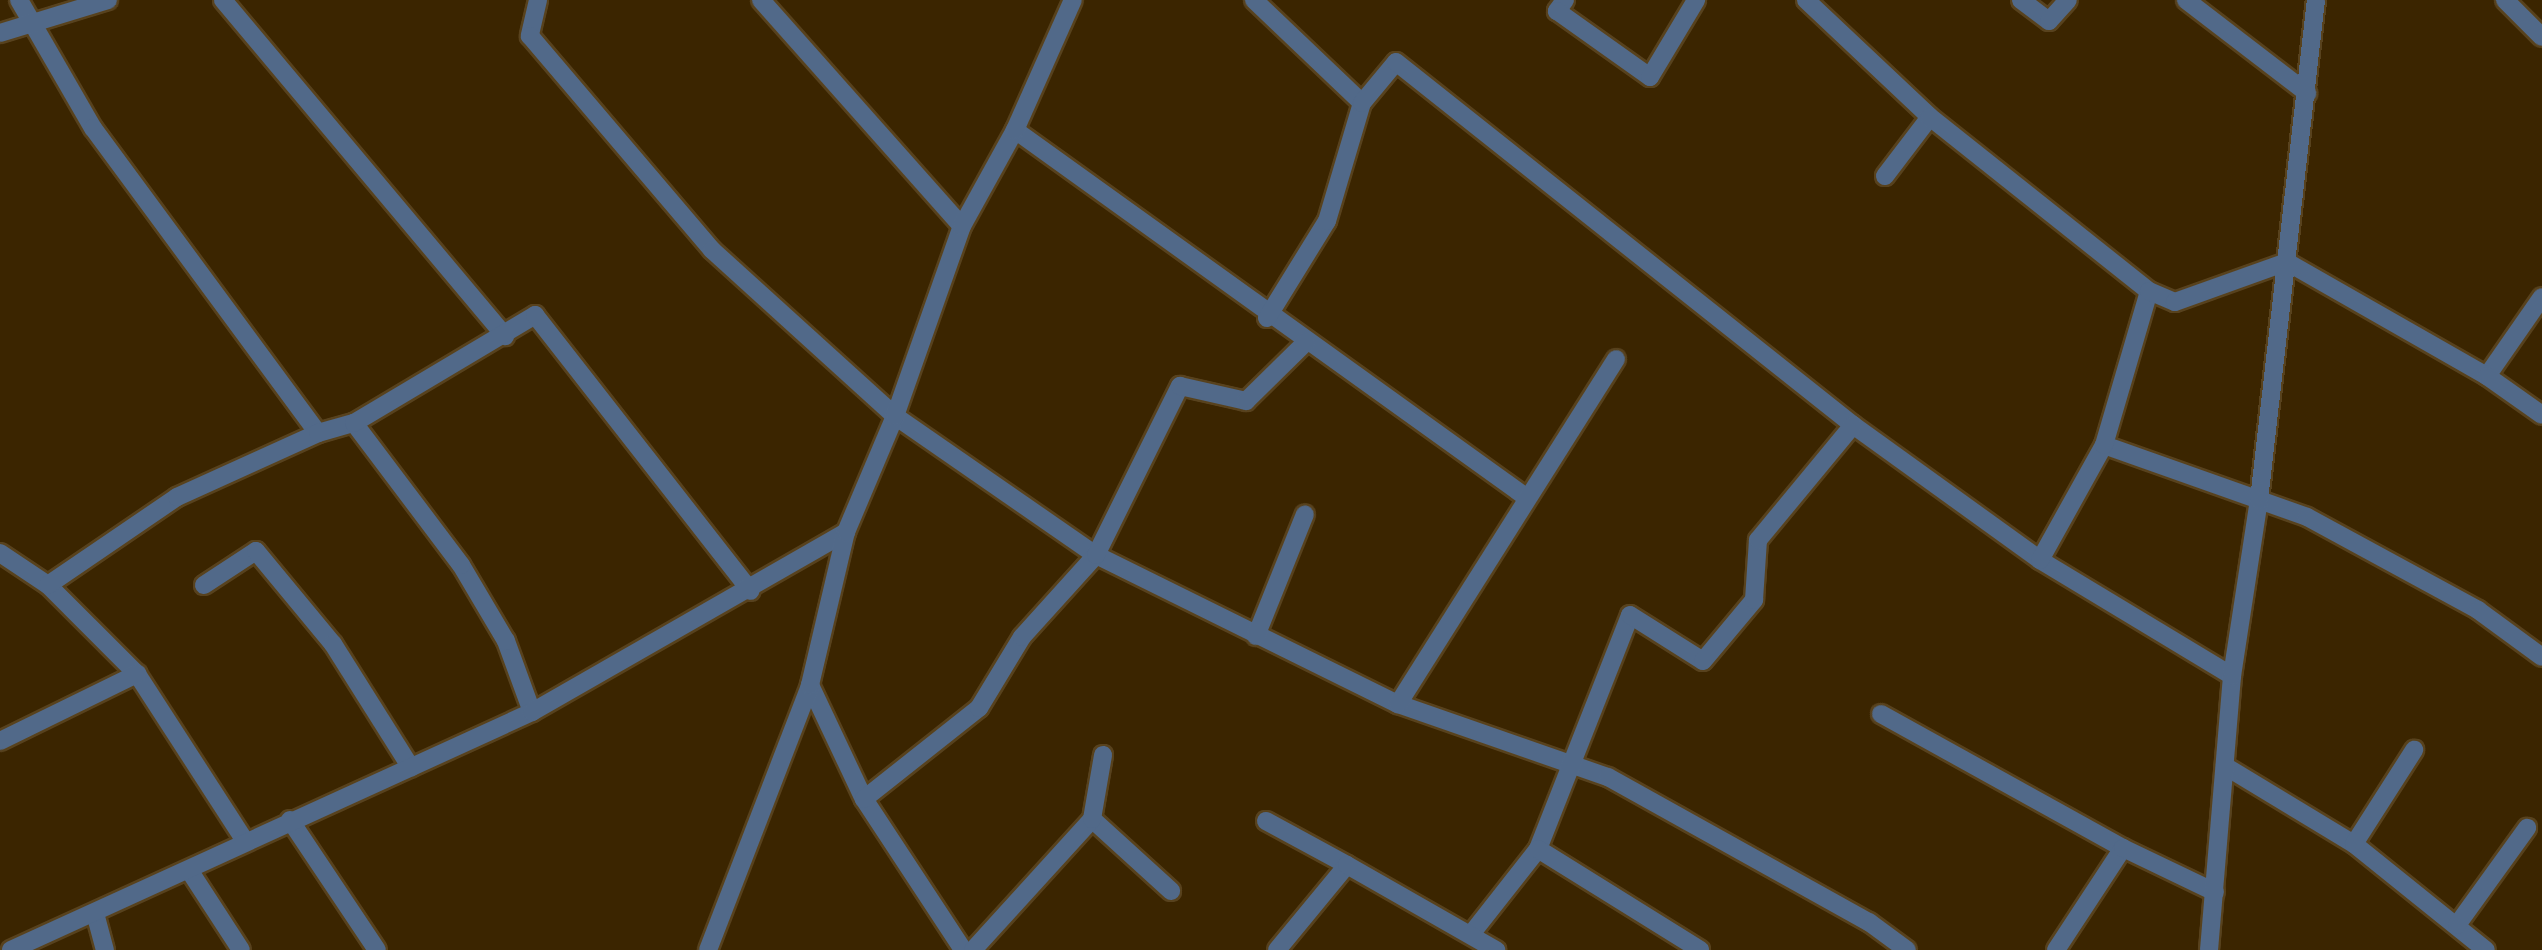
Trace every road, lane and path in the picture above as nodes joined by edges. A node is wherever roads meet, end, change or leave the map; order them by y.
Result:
1 (19, 0) edge
2 (108, 0) edge
3 (223, 0) edge
4 (538, 0) edge
5 (761, 0) edge
6 (1073, 0) edge
7 (1254, 0) edge
8 (1565, 0) edge
9 (1696, 0) edge
10 (1806, 0) edge
11 (2021, 0) edge
12 (2068, 0) edge
13 (2186, 0) edge
14 (2316, 0) edge
15 (2505, 0) edge
16 (32, 21) junction
17 (0, 33) edge
18 (2542, 37) edge
19 (2306, 93) junction
20 (1362, 103) junction
21 (1930, 117) junction
22 (1015, 130) junction
23 (1885, 176) dead end
24 (962, 226) junction
25 (2287, 262) junction
26 (2149, 291) junction
27 (2542, 297) edge
28 (1267, 318) junction
29 (505, 336) junction
30 (1306, 342) junction
31 (1616, 359) dead end
32 (2487, 376) junction
33 (2542, 415) edge
34 (895, 416) junction
35 (354, 423) junction
36 (1853, 425) junction
37 (318, 433) junction
38 (2104, 445) junction
39 (1526, 497) junction
40 (2259, 500) junction
41 (1305, 514) dead end
42 (846, 532) junction
43 (1096, 555) junction
44 (2, 557) edge
45 (2040, 560) junction
46 (48, 585) junction
47 (204, 585) dead end
48 (751, 591) junction
49 (1256, 636) junction
50 (2542, 657) edge
51 (137, 674) junction
52 (2232, 676) junction
53 (810, 685) junction
54 (1398, 704) junction
55 (532, 712) junction
56 (1881, 714) dead end
57 (0, 741) edge
58 (2414, 750) dead end
59 (1103, 755) dead end
60 (1570, 765) junction
61 (2225, 766) junction
62 (411, 768) junction
63 (864, 799) junction
64 (1092, 819) junction
65 (290, 820) junction
66 (1266, 821) dead end
67 (2527, 828) dead end
68 (245, 841) junction
69 (2354, 845) junction
70 (2123, 848) junction
71 (1538, 849) junction
72 (1347, 865) junction
73 (189, 870) junction
74 (1171, 891) dead end
75 (2215, 892) junction
76 (95, 913) junction
77 (2457, 925) junction
78 (1472, 933) junction
79 (11, 950) edge
80 (105, 950) edge
81 (241, 950) edge
82 (377, 950) edge
83 (708, 950) edge
84 (963, 950) edge
85 (973, 950) edge
86 (1277, 950) edge
87 (1496, 950) edge
88 (1700, 950) edge
89 (1907, 950) edge
90 (2056, 950) edge
91 (2209, 950) edge
92 (2486, 950) edge

1 - 16 street
2 - 16 street
3 - 29 street
4 - 34 street
5 - 24 street
6 - 22 street
7 - 20 street
8 - 9 street
10 - 21 street
11 - 12 street
13 - 19 street
14 - 19 street
15 - 18 street
16 - 17 street
16 - 37 street
19 - 25 street
20 - 28 street
20 - 36 street
21 - 23 street
21 - 26 street
22 - 24 street
22 - 28 street
24 - 34 street
25 - 26 street
25 - 32 street
25 - 40 street
26 - 38 street
27 - 32 street
28 - 30 street
29 - 35 street
29 - 48 street
30 - 39 street
30 - 43 street
31 - 39 street
32 - 33 street
34 - 42 street
34 - 43 street
35 - 37 street
35 - 55 street
36 - 45 street
36 - 60 street
37 - 46 street
38 - 40 street
38 - 45 street
39 - 54 street
40 - 50 street
40 - 52 street
41 - 49 street
42 - 48 street
42 - 53 street
43 - 49 street
43 - 63 street
44 - 46 street
45 - 52 street
46 - 51 street
47 - 62 street
48 - 55 street
49 - 54 street
51 - 57 street
51 - 68 street
52 - 61 street
53 - 63 street
53 - 83 street
54 - 60 street
55 - 62 street
56 - 70 street
58 - 69 street
59 - 64 street
60 - 71 street
60 - 89 street
61 - 69 street
61 - 75 street
62 - 65 street
63 - 84 street
64 - 74 street
64 - 85 street
65 - 68 street
65 - 82 street
66 - 72 street
67 - 77 street
68 - 73 street
69 - 77 street
70 - 75 street
70 - 90 street
71 - 78 street
71 - 88 street
72 - 78 street
72 - 86 street
73 - 76 street
73 - 81 street
75 - 91 street
76 - 79 street
76 - 80 street
77 - 92 street
78 - 87 street

